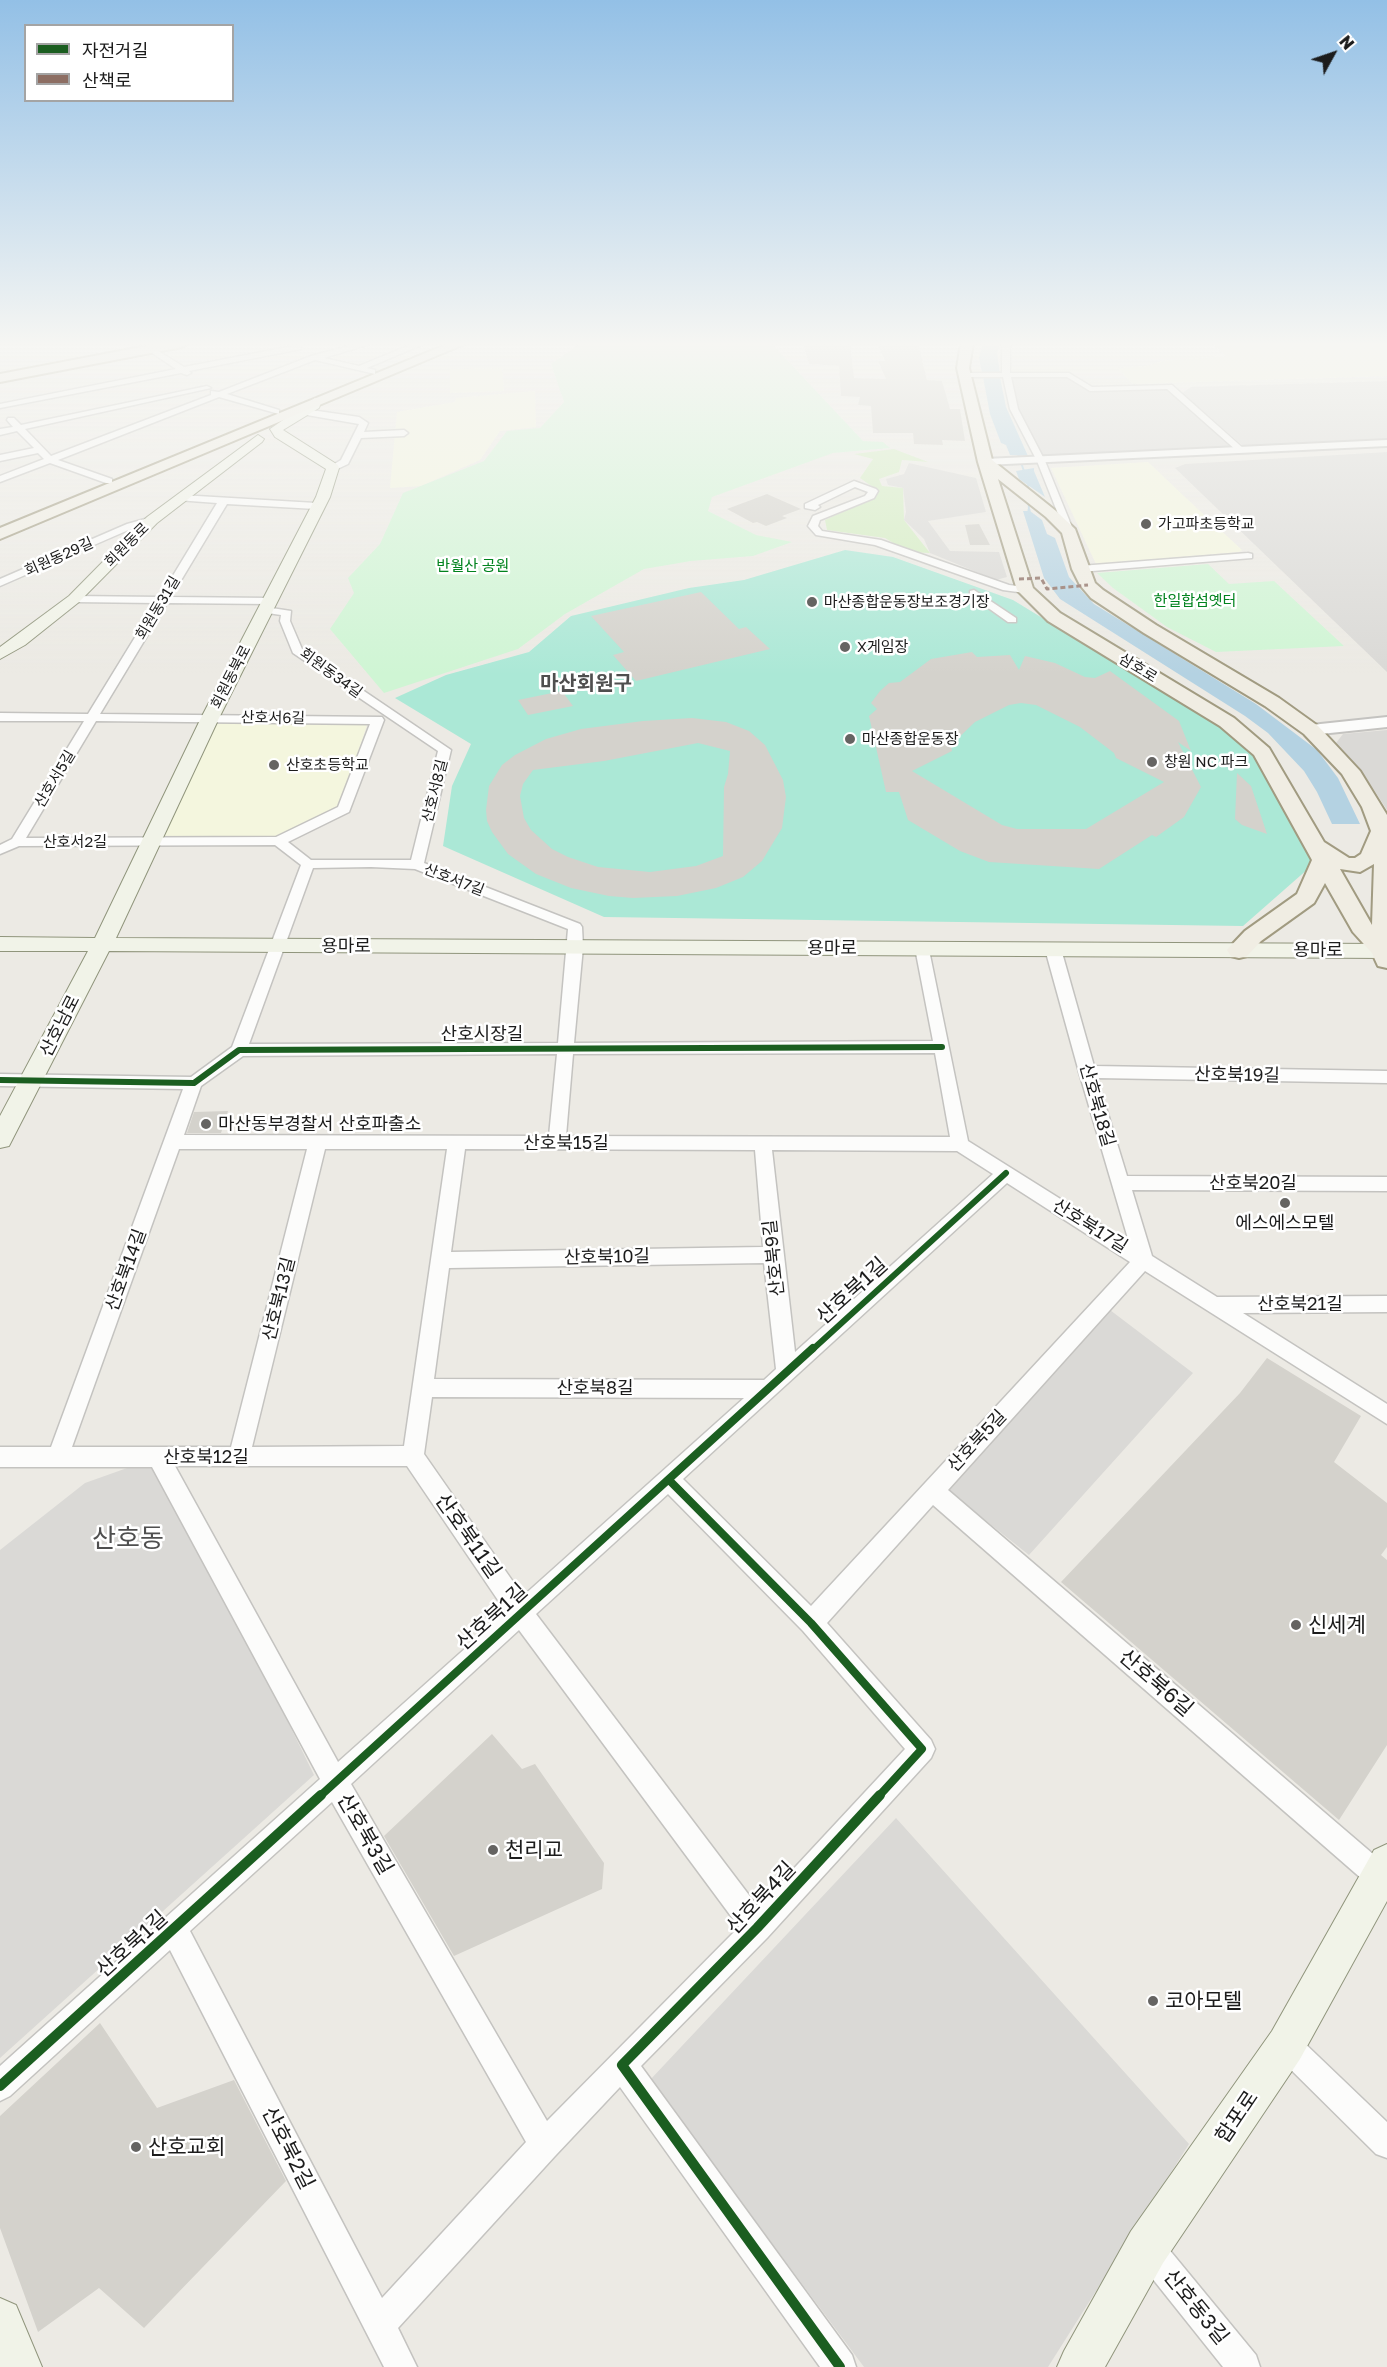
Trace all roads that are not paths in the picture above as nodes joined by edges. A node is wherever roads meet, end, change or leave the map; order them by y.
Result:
1 (22, 453) edge
2 (42, 453) edge
3 (67, 453) edge
4 (176, 453) edge
5 (194, 453) edge
6 (239, 453) edge
7 (310, 453) edge
8 (350, 453) edge
9 (983, 453) edge
10 (1034, 453) edge
11 (1165, 453) edge
12 (0, 458) edge
13 (50, 460) junction
14 (1037, 461) junction
15 (985, 462) junction
16 (333, 468) junction
17 (0, 480) edge
18 (109, 481) junction
19 (180, 498) junction
20 (1011, 498) junction
21 (224, 501) junction
22 (316, 506) junction
23 (815, 507) dead end
24 (152, 520) junction
25 (0, 526) edge
26 (1069, 532) junction
27 (0, 534) edge
28 (1248, 556) dead end
29 (1080, 569) junction
30 (0, 583) edge
31 (1025, 590) junction
32 (974, 593) dead end
33 (74, 599) junction
34 (164, 600) junction
35 (268, 606) junction
36 (1012, 620) dead end
37 (0, 654) edge
38 (93, 716) junction
39 (381, 716) junction
40 (0, 717) edge
41 (210, 717) junction
42 (1387, 722) edge
43 (1311, 730) junction
44 (278, 841) junction
45 (17, 842) junction
46 (151, 842) junction
47 (1385, 845) edge
48 (0, 850) edge
49 (1319, 851) junction
50 (308, 864) junction
51 (417, 865) junction
52 (0, 944) edge
53 (102, 945) junction
54 (277, 946) junction
55 (576, 947) junction
56 (923, 948) junction
57 (1053, 949) junction
58 (1239, 950) junction
59 (1386, 954) edge
60 (942, 1047) junction
61 (564, 1049) junction
62 (239, 1050) junction
63 (1087, 1072) junction
64 (1387, 1077) edge
65 (0, 1080) edge
66 (32, 1080) junction
67 (194, 1083) junction
68 (0, 1139) edge
69 (172, 1142) junction
70 (318, 1142) junction
71 (457, 1143) junction
72 (557, 1143) junction
73 (763, 1143) junction
74 (960, 1144) junction
75 (1006, 1173) junction
76 (1119, 1183) junction
77 (1387, 1184) edge
78 (772, 1255) junction
79 (441, 1260) junction
80 (1144, 1260) junction
81 (1387, 1304) edge
82 (1213, 1305) junction
83 (787, 1372) junction
84 (422, 1388) junction
85 (769, 1389) junction
86 (1387, 1415) edge
87 (239, 1456) junction
88 (413, 1456) junction
89 (0, 1457) edge
90 (57, 1457) junction
91 (158, 1457) junction
92 (669, 1480) junction
93 (932, 1490) junction
94 (521, 1613) junction
95 (811, 1623) junction
96 (335, 1782) junction
97 (1383, 1870) edge
98 (174, 1928) junction
99 (757, 1928) junction
100 (1286, 2045) junction
101 (622, 2065) junction
102 (0, 2086) edge
103 (1387, 2143) edge
104 (544, 2145) junction
105 (1147, 2247) junction
106 (0, 2321) edge
107 (380, 2324) junction
108 (19, 2367) edge
109 (401, 2367) edge
110 (840, 2367) edge
111 (1080, 2367) edge
112 (1244, 2367) edge

1 - 12 street
2 - 13 street
3 - 13 street
4 - 18 main road
5 - 27 main road
6 - 19 main road, 회원동로
7 - 16 main road
8 - 16 street
9 - 15 main road, 삼호로
10 - 14 street
11 - 14 street
13 - 17 street
13 - 18 street
14 - 15 street
14 - 26 street
15 - 20 main road, 삼호로
15 - 20 main road
16 - 22 main road, 회원동북로
18 - 25 main road
19 - 21 street
19 - 24 main road, 회원동로
20 - 26 main road
20 - 31 main road, 삼호로
21 - 22 street
21 - 34 street, 회원동31길
22 - 35 main road, 회원동북로
23 - 31 street
24 - 30 street, 회원동29길
24 - 33 main road, 회원동로
26 - 29 main road
28 - 29 street
29 - 43 main road
31 - 49 main road, 삼호로
32 - 36 street
33 - 34 street
33 - 37 main road, 회원동로
34 - 35 street
34 - 38 street, 회원동31길
35 - 39 street, 회원동34길
35 - 41 main road, 회원동북로
38 - 40 street, 산호서6길
38 - 41 street, 산호서6길
38 - 45 street, 산호서5길
39 - 41 street, 산호서6길
39 - 44 street
39 - 51 street, 산호서8길
41 - 46 main road, 회원동북로
42 - 43 street
43 - 47 main road
44 - 46 street
44 - 50 street
45 - 46 street, 산호서2길
45 - 48 street, 산호서2길
46 - 53 main road, 회원동북로
47 - 49 main road
47 - 59 main road
49 - 58 main road
49 - 59 main road, 삼호로
50 - 51 street, 산호서7길
50 - 54 street
51 - 55 street, 산호서7길
52 - 53 main road, 용마로
53 - 54 main road, 용마로
53 - 66 main road, 산호남로
54 - 55 main road, 용마로
54 - 62 street
55 - 56 main road, 용마로
55 - 61 street
56 - 57 main road, 용마로
56 - 60 street
57 - 58 main road, 용마로
57 - 63 street, 산호북18길
58 - 59 main road, 용마로
60 - 61 street, 산호시장길
60 - 74 street
61 - 62 street, 산호시장길
61 - 72 street
62 - 67 street
63 - 64 street, 산호북19길
63 - 76 street, 산호북18길
65 - 66 street
66 - 67 street
66 - 68 main road, 산호남로
67 - 69 street, 산호북14길
69 - 70 street, 산호북15길
69 - 90 street, 산호북14길
70 - 71 street, 산호북15길
70 - 87 street, 산호북13길
71 - 72 street, 산호북15길
71 - 79 street
72 - 73 street, 산호북15길
73 - 74 street, 산호북15길
73 - 78 street, 산호북9길
74 - 75 street, 산호북17길
75 - 80 street, 산호북17길
75 - 83 street, 산호북1길
76 - 77 street, 산호북20길
76 - 80 street, 산호북18길
78 - 79 street, 산호북10길
78 - 83 street, 산호북9길
79 - 84 street
80 - 82 street, 산호북17길
80 - 93 street, 산호북5길
81 - 82 street, 산호북21길
82 - 86 street, 산호북17길
83 - 85 street, 산호북1길
84 - 85 street, 산호북8길
84 - 88 street
85 - 92 street, 산호북1길
87 - 88 street, 산호북12길
87 - 91 street, 산호북12길
88 - 94 street, 산호북11길
89 - 90 street, 산호북12길
90 - 91 street, 산호북12길
91 - 96 street, 산호북3길
92 - 94 street, 산호북1길
92 - 95 street, 산호북4길
93 - 95 street, 산호북5길
93 - 97 street, 산호북6길
94 - 96 street, 산호북1길
94 - 99 street, 산호북11길
95 - 99 street, 산호북4길
96 - 98 street, 산호북1길
96 - 104 street, 산호북3길
97 - 100 main road, 합포로
98 - 102 street, 산호북1길
98 - 107 street, 산호북2길
99 - 101 street, 산호북4길
100 - 103 street
100 - 105 main road, 합포로
101 - 104 street, 산호북4길
101 - 110 street
104 - 107 street, 산호북4길
105 - 111 main road, 합포로
105 - 112 street, 산호동3길
106 - 108 main road
107 - 109 street, 산호북2길

